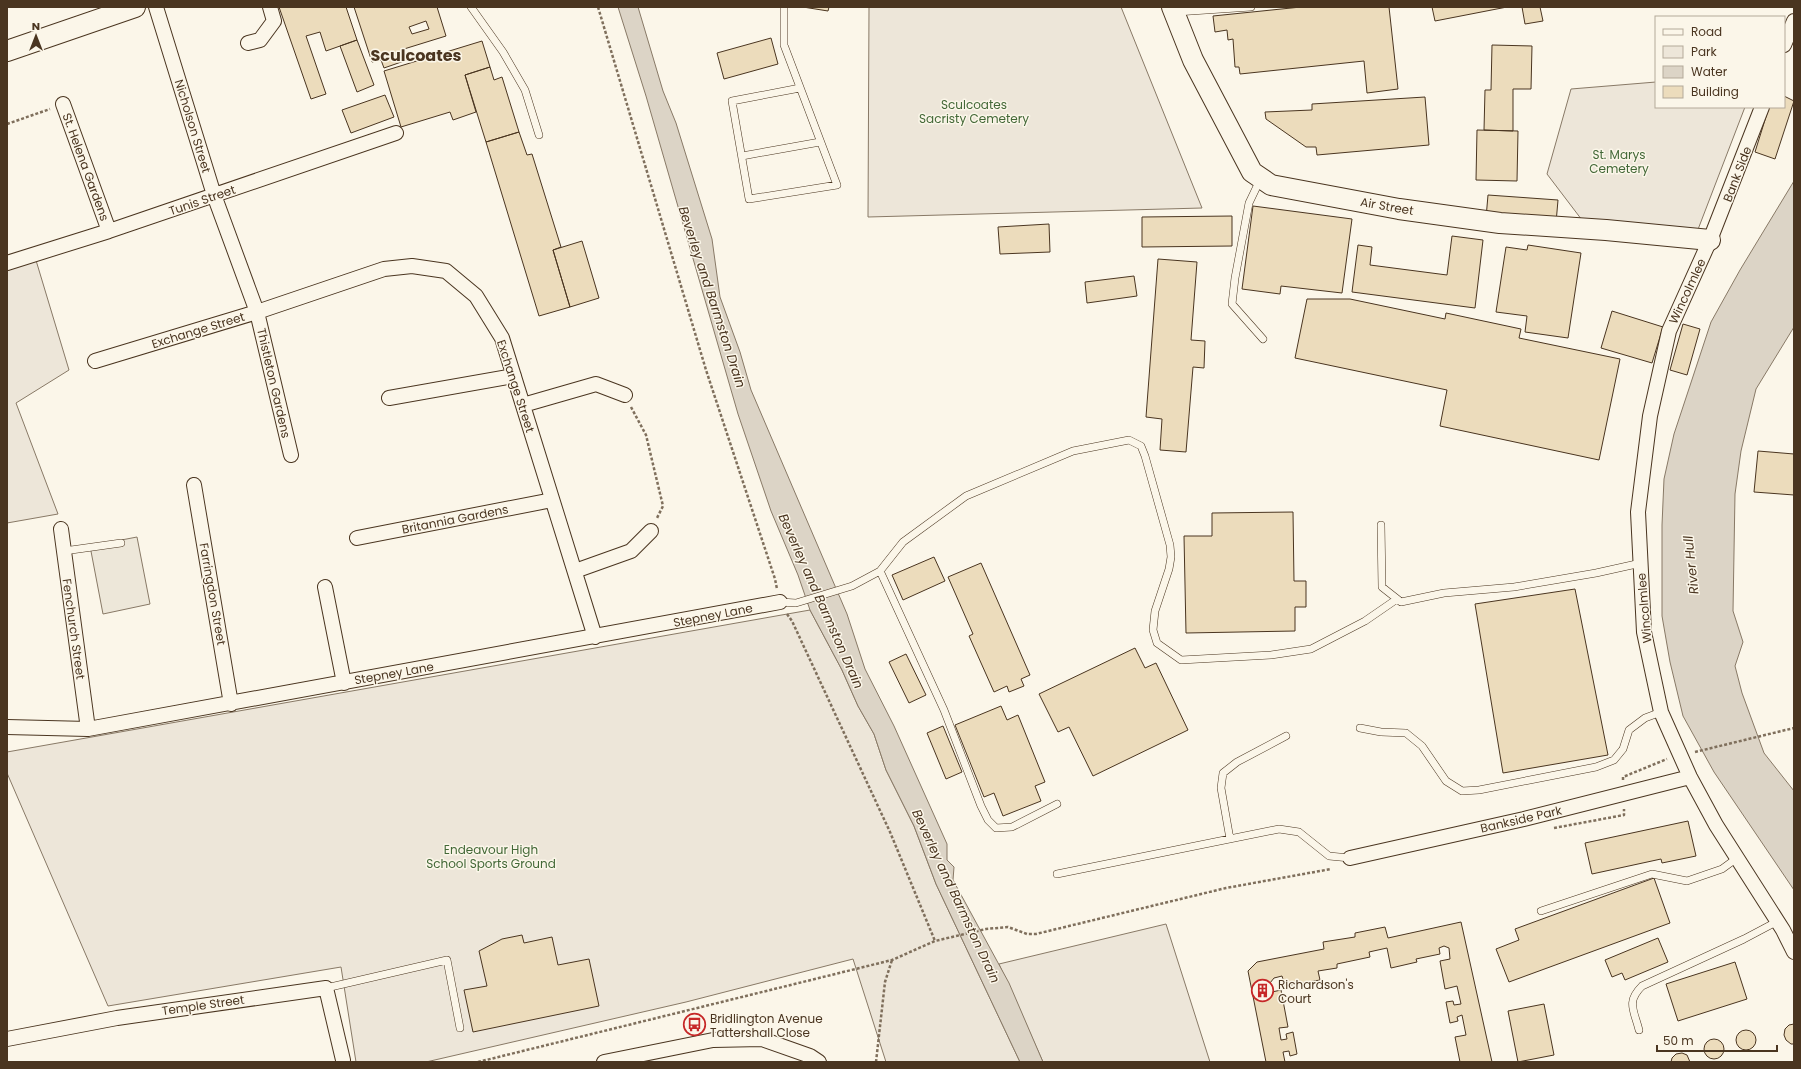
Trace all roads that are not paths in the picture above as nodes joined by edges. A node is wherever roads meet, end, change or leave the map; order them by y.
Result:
1 (135, 7) edge
2 (156, 7) edge
3 (270, 7) edge
4 (471, 7) edge
5 (784, 7) edge
6 (1251, 7) edge
7 (1173, 10) edge
8 (1794, 21) edge
9 (1785, 42) edge
10 (248, 43) dead end
11 (7, 51) edge
12 (800, 88) junction
13 (63, 104) road end
14 (1762, 108) edge
15 (396, 133) dead end
16 (539, 135) dead end
17 (820, 142) junction
18 (742, 156) junction
19 (1261, 178) junction
20 (214, 196) junction
21 (109, 231) junction
22 (1710, 240) junction
23 (7, 263) edge
24 (257, 312) junction
25 (1263, 339) dead end
26 (95, 361) dead end
27 (514, 376) junction
28 (625, 395) road end
29 (389, 398) dead end
30 (523, 405) junction
31 (291, 455) dead end
32 (194, 485) dead end
33 (552, 500) junction
34 (1380, 525) dead end
35 (61, 529) dead end
36 (651, 531) road end
37 (357, 538) dead end
38 (121, 543) dead end
39 (64, 550) junction
40 (1641, 562) junction
41 (574, 571) junction
42 (880, 571) junction
43 (325, 587) dead end
44 (1397, 599) junction
45 (780, 602) joint
46 (595, 637) junction
47 (344, 683) junction
48 (231, 704) junction
49 (1661, 712) junction
50 (7, 727) edge
51 (1360, 728) dead end
52 (88, 729) junction
53 (1286, 736) dead end
54 (1690, 778) junction
55 (1057, 804) dead end
56 (1230, 839) junction
57 (1350, 858) joint
58 (1737, 858) junction
59 (1057, 874) dead end
60 (1541, 911) dead end
61 (1778, 921) junction
62 (1794, 952) edge
63 (326, 988) junction
64 (460, 1028) dead end
65 (1639, 1030) dead end
66 (7, 1039) edge
67 (343, 1060) dead end
68 (604, 1062) edge
69 (819, 1062) edge

1 - 11 street
2 - 20 street, Nicholson Street
3 - 10 street
4 - 16 lane
5 - 12 lane
6 - 7 lane
7 - 19 street, Air Street
8 - 9 street
12 - 17 lane
12 - 18 lane
13 - 21 street, St. Helena Gardens
14 - 22 street, Bank Side
15 - 20 street, Tunis Street
17 - 18 lane
17 - 18 lane
19 - 22 street, Air Street
19 - 25 lane
20 - 21 street, Tunis Street
20 - 24 street, Nicholson Street
21 - 23 street, Tunis Street
22 - 40 street, Wincolmlee
24 - 26 street, Exchange Street
24 - 27 street, Exchange Street
24 - 31 street, Thistleton Gardens
27 - 29 street
27 - 30 street, Exchange Street
28 - 30 street
30 - 33 street, Exchange Street
32 - 48 street, Farringdon Street
33 - 37 street, Britannia Gardens
33 - 41 street, Exchange Street
34 - 44 lane
35 - 39 street, Fenchurch Street
36 - 41 street
38 - 39 lane
39 - 52 street, Fenchurch Street
40 - 44 lane
40 - 49 street, Wincolmlee
41 - 46 street, Exchange Street
42 - 44 lane
42 - 45 lane
42 - 55 lane
43 - 47 street
45 - 46 street, Stepney Lane
46 - 47 street, Stepney Lane
47 - 48 street, Stepney Lane
48 - 52 street, Stepney Lane
49 - 51 lane
49 - 54 street, Wincolmlee
50 - 52 street, Stepney Lane
53 - 56 lane
54 - 57 street, Bankside Park
54 - 58 street, Wincolmlee
56 - 57 lane
56 - 59 lane
58 - 60 lane
58 - 61 street, Wincolmlee
61 - 62 street, Wincolmlee
61 - 65 lane
63 - 64 lane
63 - 66 street, Temple Street
63 - 67 street
68 - 69 street

